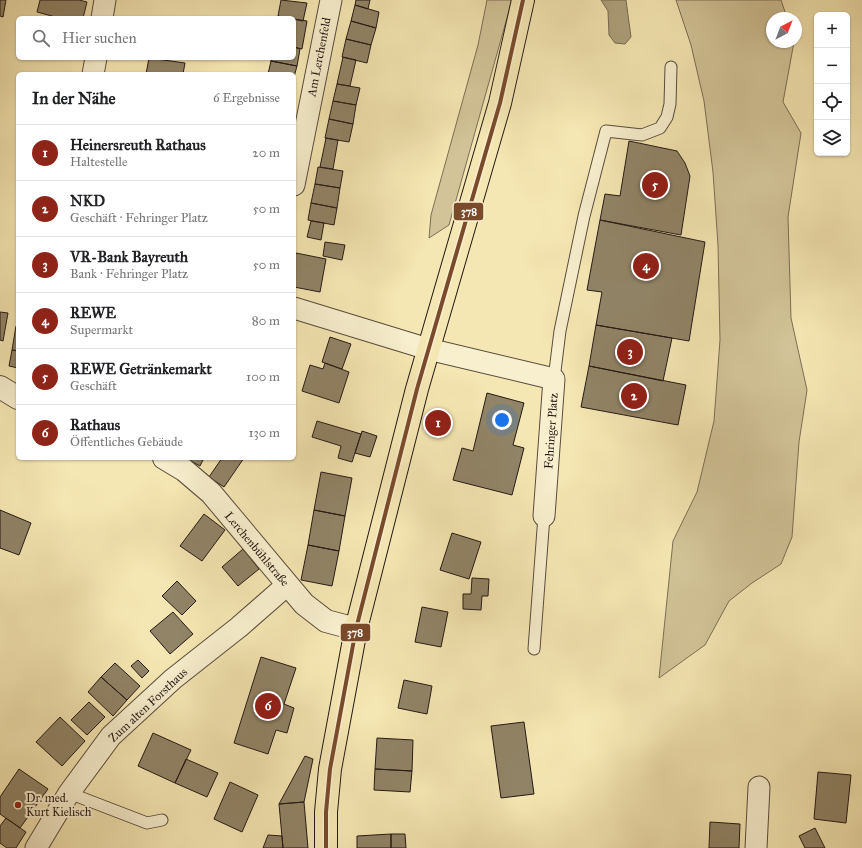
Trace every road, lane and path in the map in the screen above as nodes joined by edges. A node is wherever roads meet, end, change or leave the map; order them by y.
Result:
1 (105, 0) edge
2 (331, 0) edge
3 (523, 0) edge
4 (102, 16) edge
5 (96, 60) edge
6 (671, 67) dead end
7 (93, 72) edge
8 (296, 175) edge
9 (296, 309) edge
10 (428, 349) junction
11 (554, 379) junction
12 (0, 387) edge
13 (16, 397) edge
14 (167, 460) edge
15 (544, 516) joint
16 (287, 585) junction
17 (356, 629) junction
18 (534, 650) dead end
19 (759, 787) dead end
20 (69, 793) junction
21 (162, 820) dead end
22 (36, 848) edge
23 (326, 848) edge
24 (756, 848) edge

1 - 4 street
2 - 8 street, Am Lerchenfeld
3 - 10 main road
5 - 7 street
6 - 11 lane
9 - 10 street
10 - 11 street, Fehringer Platz
10 - 17 main road
11 - 15 street, Fehringer Platz
12 - 13 street
14 - 16 street, Lerchenbühlstraße
15 - 18 lane
16 - 17 street, Lerchenbühlstraße
16 - 20 street, Zum alten Forsthaus
17 - 23 main road
19 - 24 street
20 - 21 lane
20 - 22 street, Zum alten Forsthaus

